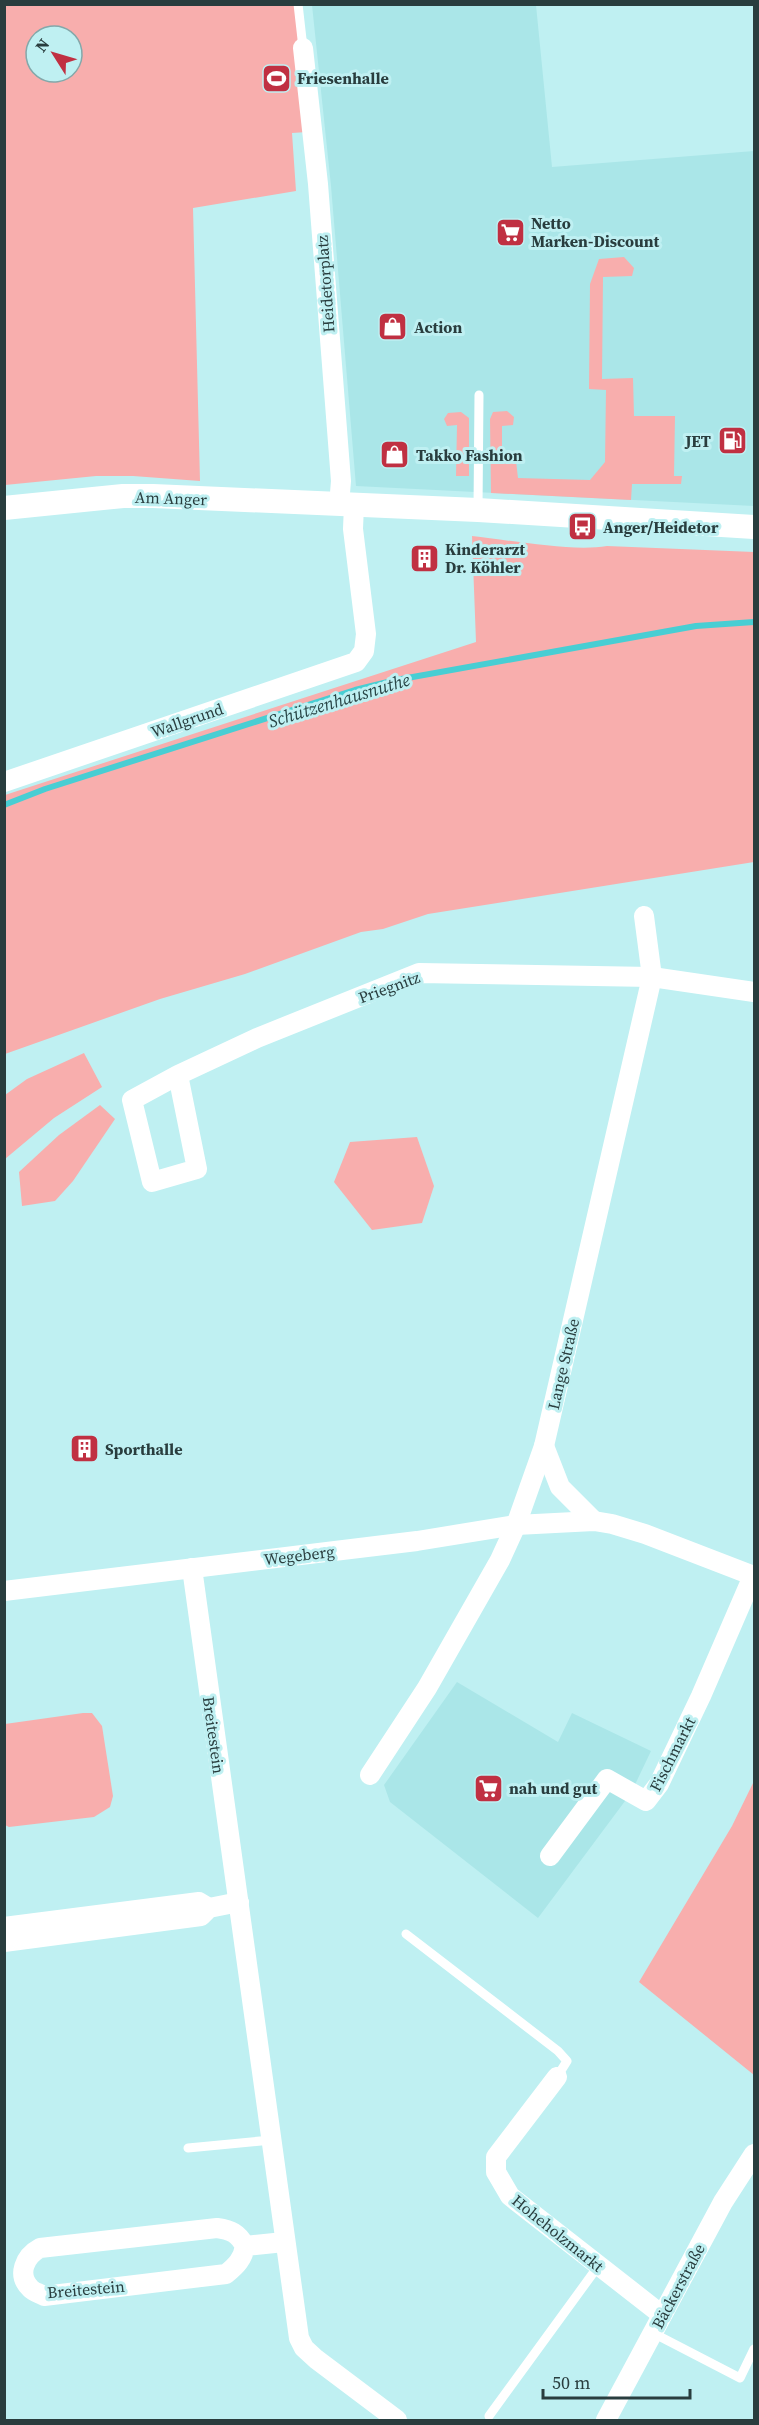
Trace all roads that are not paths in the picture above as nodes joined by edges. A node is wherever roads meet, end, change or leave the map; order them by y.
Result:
1 (298, 4) edge
2 (303, 48) joint
3 (479, 394) dead end
4 (346, 505) junction
5 (4, 508) edge
6 (478, 510) junction
7 (754, 527) edge
8 (364, 651) joint
9 (4, 782) edge
10 (644, 916) dead end
11 (652, 976) junction
12 (754, 992) edge
13 (178, 1075) junction
14 (544, 1446) junction
15 (594, 1521) junction
16 (516, 1525) junction
17 (192, 1568) junction
18 (754, 1576) edge
19 (4, 1591) edge
20 (370, 1775) dead end
21 (550, 1856) dead end
22 (238, 1902) junction
23 (209, 1908) junction
24 (4, 1927) edge
25 (406, 1934) dead end
26 (4, 1941) edge
27 (556, 2077) joint
28 (271, 2140) junction
29 (188, 2148) dead end
30 (754, 2154) edge
31 (284, 2242) junction
32 (245, 2246) junction
33 (598, 2265) junction
34 (662, 2315) junction
35 (653, 2333) junction
36 (754, 2349) edge
37 (489, 2416) dead end
38 (397, 2421) edge
39 (606, 2421) edge

1 - 2 lane
2 - 4 street, Heidetorplatz
3 - 6 lane
4 - 5 street, Am Anger
4 - 6 street
4 - 8 street, Heidetorplatz
6 - 7 street
8 - 9 street, Wallgrund
10 - 11 street, Lange Straße
11 - 12 street, Priegnitz
11 - 13 street, Priegnitz
11 - 14 street, Lange Straße
13 - 13 street, Priegnitz
14 - 15 street
14 - 16 street, Lange Straße
15 - 16 street, Wegeberg
15 - 18 street, Wegeberg
16 - 17 street, Wegeberg
16 - 20 street, Lange Straße
17 - 19 street, Wegeberg
17 - 22 street, Breitestein
18 - 21 street, Fischmarkt
22 - 23 street
22 - 28 street, Breitestein
23 - 24 street
23 - 26 street
25 - 27 lane
27 - 33 street, Hoheholzmarkt
28 - 29 lane
28 - 31 street, Breitestein
30 - 34 street, Bäckerstraße
31 - 32 street
31 - 38 street, Breitestein
32 - 32 street, Breitestein
33 - 34 street, Hoheholzmarkt
33 - 37 lane
34 - 35 street, Bäckerstraße
35 - 36 lane
35 - 39 street, Bäckerstraße

